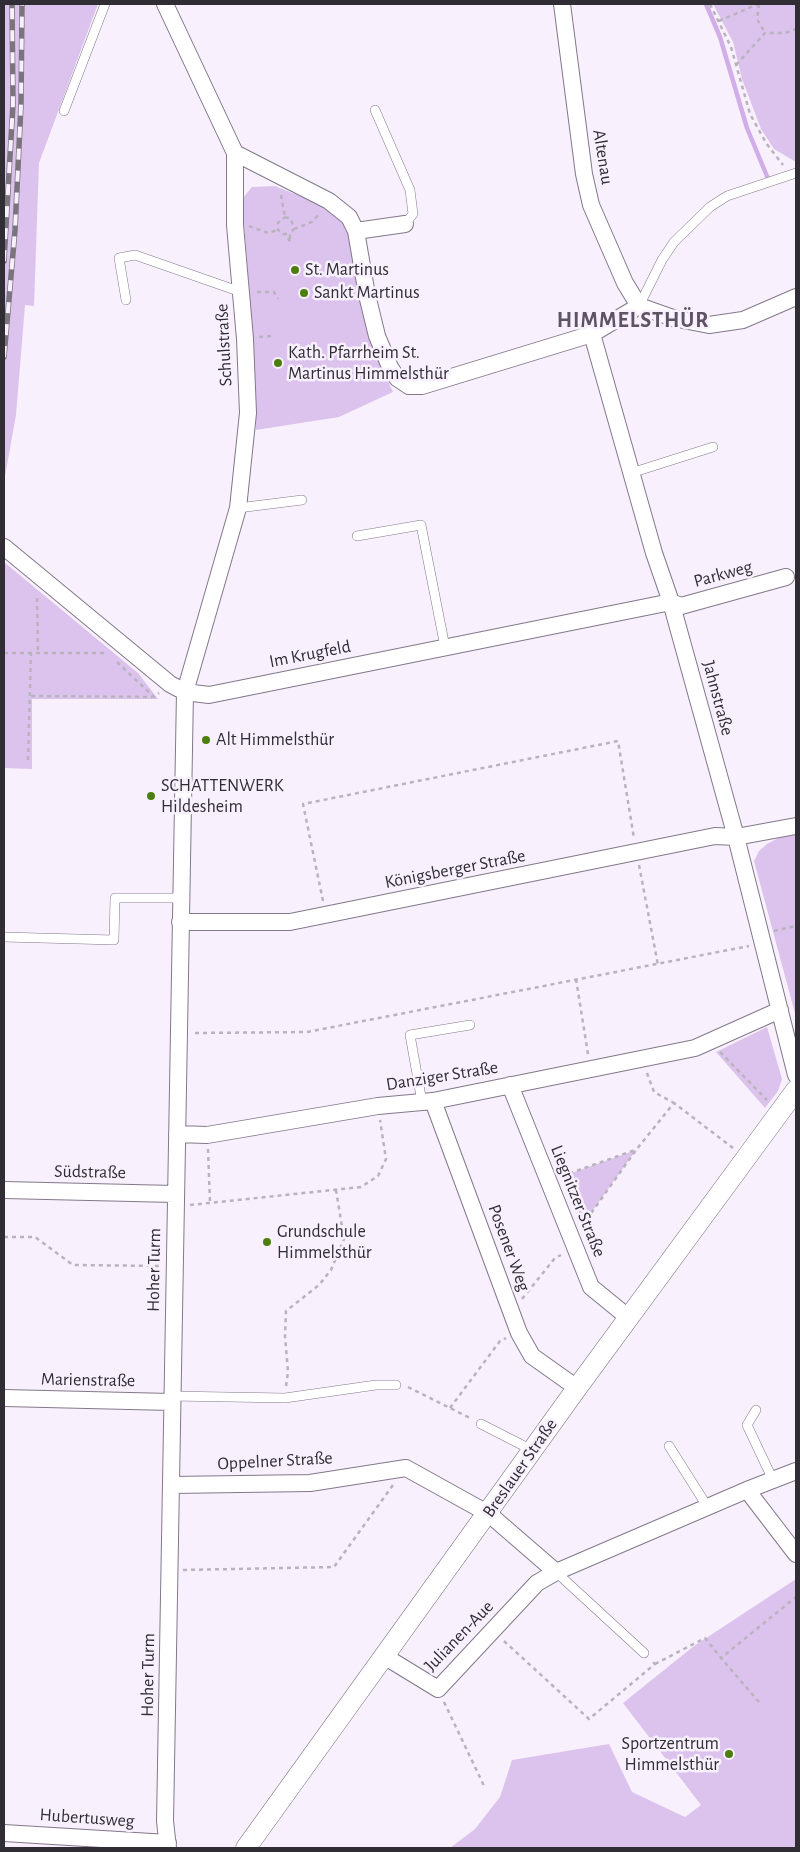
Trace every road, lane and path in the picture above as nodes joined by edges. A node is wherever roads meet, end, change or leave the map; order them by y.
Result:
1 (105, 4) edge
2 (165, 4) edge
3 (562, 4) edge
4 (710, 4) edge
5 (759, 4) edge
6 (719, 21) junction
7 (796, 29) edge
8 (765, 33) junction
9 (736, 65) junction
10 (64, 110) dead end
11 (374, 110) dead end
12 (235, 153) junction
13 (793, 173) edge
14 (286, 180) junction
15 (329, 201) junction
16 (285, 217) junction
17 (405, 224) joint
18 (236, 225) junction
19 (294, 229) junction
20 (278, 230) junction
21 (356, 231) junction
22 (241, 292) junction
23 (367, 295) junction
24 (321, 296) dead end
25 (796, 298) edge
26 (126, 300) dead end
27 (278, 300) dead end
28 (639, 306) junction
29 (592, 334) junction
30 (713, 447) dead end
31 (631, 472) junction
32 (302, 500) dead end
33 (238, 508) junction
34 (357, 536) dead end
35 (4, 547) edge
36 (786, 578) dead end
37 (37, 598) dead end
38 (671, 602) junction
39 (445, 647) junction
40 (38, 652) junction
41 (4, 653) edge
42 (31, 653) junction
43 (178, 688) junction
44 (31, 696) junction
45 (154, 697) junction
46 (28, 760) dead end
47 (796, 826) edge
48 (736, 837) junction
49 (636, 853) junction
50 (180, 898) junction
51 (326, 915) junction
52 (180, 922) junction
53 (796, 926) edge
54 (4, 937) edge
55 (761, 939) junction
56 (658, 965) junction
57 (576, 979) junction
58 (780, 1010) junction
59 (470, 1024) dead end
60 (177, 1033) junction
61 (711, 1042) junction
62 (641, 1058) junction
63 (591, 1068) junction
64 (796, 1075) edge
65 (510, 1085) junction
66 (796, 1090) edge
67 (428, 1102) junction
68 (674, 1104) junction
69 (771, 1104) dead end
70 (378, 1106) junction
71 (177, 1134) junction
72 (207, 1135) junction
73 (636, 1150) junction
74 (745, 1158) junction
75 (549, 1181) junction
76 (4, 1190) edge
77 (336, 1190) junction
78 (175, 1194) junction
79 (210, 1204) junction
80 (194, 1205) dead end
81 (4, 1237) edge
82 (574, 1246) junction
83 (175, 1266) junction
84 (510, 1306) junction
85 (629, 1318) junction
86 (519, 1333) junction
87 (396, 1385) joint
88 (577, 1388) junction
89 (4, 1398) edge
90 (285, 1398) junction
91 (171, 1400) junction
92 (450, 1408) junction
93 (756, 1410) dead end
94 (481, 1424) joint
95 (669, 1446) dead end
96 (533, 1450) junction
97 (406, 1468) junction
98 (796, 1471) edge
99 (773, 1480) junction
100 (171, 1485) junction
101 (747, 1490) junction
102 (707, 1506) junction
103 (489, 1514) junction
104 (796, 1554) edge
105 (170, 1571) junction
106 (556, 1572) junction
107 (796, 1597) edge
108 (492, 1630) junction
109 (644, 1653) joint
110 (384, 1656) junction
111 (722, 1658) junction
112 (655, 1664) junction
113 (438, 1689) junction
114 (760, 1702) dead end
115 (485, 1788) dead end
116 (4, 1833) edge
117 (168, 1846) edge
118 (246, 1848) edge

1 - 10 lane
2 - 12 street, Schulstraße
3 - 28 street, Altenau
4 - 6 path
5 - 6 path
5 - 8 path
6 - 9 path
7 - 8 path
8 - 9 path
9 - 13 path
11 - 17 lane
12 - 14 street
12 - 18 street, Schulstraße
13 - 28 lane
14 - 15 street
14 - 16 path
15 - 19 path
15 - 21 street
16 - 19 path
16 - 20 path
17 - 21 street
18 - 20 path
18 - 22 street, Schulstraße
19 - 20 path
21 - 23 street
22 - 26 lane
22 - 27 path
22 - 33 street, Schulstraße
23 - 24 path
23 - 29 street
25 - 28 street
28 - 29 street
29 - 31 street, Jahnstraße
30 - 31 lane
31 - 38 street, Jahnstraße
32 - 33 lane
33 - 43 street, Schulstraße
34 - 39 lane
35 - 43 street
36 - 38 street, Parkweg
37 - 40 path
38 - 39 street, Im Krugfeld
38 - 48 street, Jahnstraße
39 - 43 street, Im Krugfeld
40 - 42 path
40 - 45 path
41 - 42 path
42 - 44 path
43 - 45 path
43 - 50 street, Hoher Turm
44 - 45 path
44 - 46 path
47 - 48 street, Königsberger Straße
48 - 49 street, Königsberger Straße
48 - 55 street, Jahnstraße
49 - 51 street, Königsberger Straße
49 - 51 path
49 - 56 path
50 - 52 street, Hoher Turm
50 - 54 lane
51 - 52 street, Königsberger Straße
52 - 60 street, Hoher Turm
53 - 55 path
55 - 56 path
55 - 58 street, Jahnstraße
56 - 57 path
57 - 60 path
57 - 63 path
58 - 61 street, Danziger Straße
58 - 64 street, Jahnstraße
59 - 67 lane
60 - 71 street, Hoher Turm
61 - 62 street, Danziger Straße
61 - 69 path
62 - 63 street, Danziger Straße
62 - 68 path
63 - 65 street, Danziger Straße
65 - 67 street, Danziger Straße
65 - 75 street, Liegnitzer Straße
66 - 74 street, Breslauer Straße
67 - 70 street, Danziger Straße
67 - 84 street, Posener Weg
68 - 73 path
68 - 74 path
70 - 72 street, Danziger Straße
70 - 77 path
71 - 72 street, Danziger Straße
71 - 78 street, Hoher Turm
72 - 79 path
73 - 75 path
73 - 82 path
74 - 85 street, Breslauer Straße
75 - 82 street, Liegnitzer Straße
76 - 78 street, Südstraße
77 - 79 path
77 - 90 path
78 - 83 street, Hoher Turm
79 - 80 path
81 - 83 path
82 - 84 path
82 - 85 street, Liegnitzer Straße
83 - 91 street, Hoher Turm
84 - 86 street, Posener Weg
85 - 88 street, Breslauer Straße
86 - 88 street, Posener Weg
86 - 92 path
87 - 90 lane
87 - 92 path
88 - 96 street, Breslauer Straße
89 - 91 street, Marienstraße
90 - 91 lane
91 - 100 street, Hoher Turm
92 - 94 path
93 - 99 lane
94 - 96 lane
95 - 102 lane
96 - 103 street, Breslauer Straße
97 - 100 street, Oppelner Straße
97 - 103 street
97 - 105 path
98 - 99 street, Julianen-Aue
99 - 101 street, Julianen-Aue
100 - 105 street, Hoher Turm
101 - 102 street, Julianen-Aue
101 - 104 street
102 - 106 street, Julianen-Aue
103 - 106 street
103 - 110 street, Breslauer Straße
105 - 117 street, Hoher Turm
106 - 108 street, Julianen-Aue
106 - 109 lane
107 - 111 path
108 - 112 path
108 - 113 street, Julianen-Aue
109 - 112 path
110 - 113 street, Julianen-Aue
110 - 118 street, Breslauer Straße
111 - 112 path
111 - 114 path
113 - 115 path
116 - 117 street, Hubertusweg

